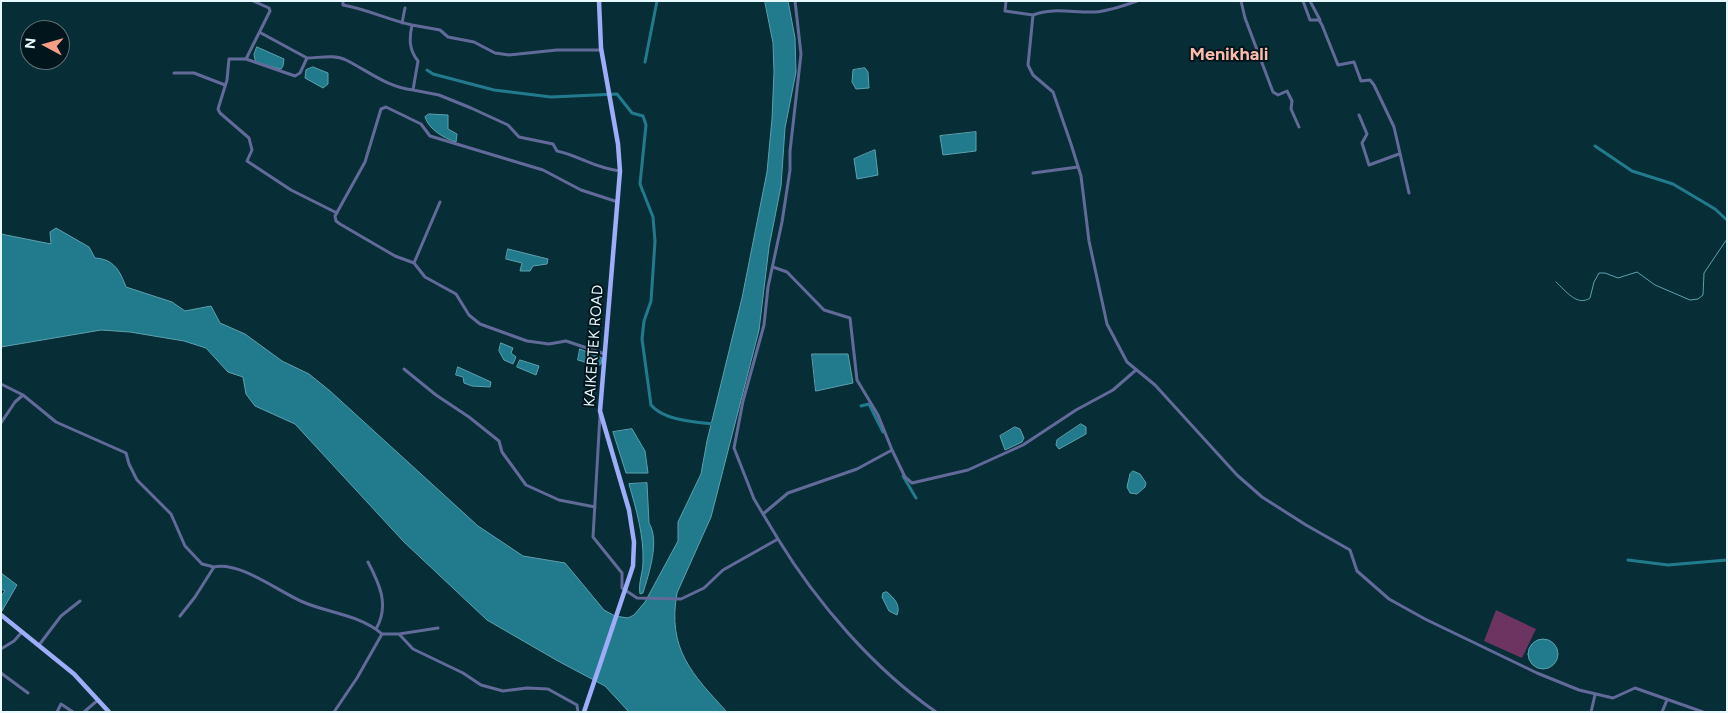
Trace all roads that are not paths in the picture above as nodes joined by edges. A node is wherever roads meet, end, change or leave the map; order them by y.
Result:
1 (253, 1) edge
2 (343, 1) edge
3 (599, 1) edge
4 (795, 1) edge
5 (1006, 1) edge
6 (1136, 1) edge
7 (1241, 1) edge
8 (1303, 1) edge
9 (1310, 1) edge
10 (405, 8) dead end
11 (1033, 15) junction
12 (1320, 21) junction
13 (402, 23) junction
14 (412, 25) junction
15 (261, 33) junction
16 (601, 50) junction
17 (307, 58) junction
18 (246, 59) junction
19 (174, 73) dead end
20 (225, 85) junction
21 (413, 90) junction
22 (1359, 115) dead end
23 (1299, 127) dead end
24 (1399, 154) junction
25 (1078, 167) junction
26 (620, 171) junction
27 (1033, 173) dead end
28 (1409, 193) dead end
29 (440, 202) dead end
30 (618, 202) junction
31 (337, 212) junction
32 (414, 263) junction
33 (773, 267) junction
34 (605, 354) junction
35 (404, 369) dead end
36 (1136, 370) junction
37 (1, 384) edge
38 (24, 395) junction
39 (600, 411) junction
40 (1, 424) edge
41 (890, 451) junction
42 (595, 508) junction
43 (763, 514) junction
44 (778, 539) junction
45 (368, 562) dead end
46 (214, 567) junction
47 (80, 601) dead end
48 (1, 615) edge
49 (180, 616) dead end
50 (438, 628) dead end
51 (376, 629) junction
52 (22, 632) junction
53 (382, 634) junction
54 (399, 634) junction
55 (39, 645) junction
56 (1, 649) edge
57 (1, 673) edge
58 (28, 693) dead end
59 (1595, 695) junction
60 (98, 700) junction
61 (1667, 700) junction
62 (57, 712) edge
63 (73, 712) edge
64 (84, 712) edge
65 (108, 712) edge
66 (334, 712) edge
67 (578, 712) edge
68 (584, 712) edge
69 (936, 712) edge
70 (1591, 712) edge
71 (1662, 712) edge
72 (1703, 712) edge

1 - 15 street
2 - 13 street
3 - 16 main road, KAIKERTEK ROAD
4 - 33 street
5 - 11 street
6 - 11 street
7 - 23 street
8 - 12 street
9 - 12 street
10 - 13 street
11 - 25 street
12 - 24 street
13 - 14 street
14 - 16 street
14 - 21 street
15 - 17 street
15 - 18 street
16 - 26 main road, KAIKERTEK ROAD
17 - 18 street
17 - 21 street
18 - 20 street
19 - 20 street
20 - 31 street
21 - 26 street
22 - 24 street
24 - 28 street
25 - 27 street
25 - 36 street
26 - 30 main road, KAIKERTEK ROAD
29 - 32 street
30 - 31 street
30 - 34 main road, KAIKERTEK ROAD
31 - 32 street
32 - 34 street
33 - 41 street
33 - 43 street
34 - 39 main road, KAIKERTEK ROAD
35 - 42 street
36 - 41 street
36 - 59 street
37 - 38 street
38 - 40 street
38 - 46 street
39 - 42 street
39 - 68 main road, KAIKERTEK ROAD
41 - 43 street
42 - 44 street
43 - 44 street
44 - 69 street
45 - 51 street
46 - 49 street
46 - 51 street
47 - 55 street
48 - 52 main road
50 - 54 street
51 - 53 street
52 - 55 main road
52 - 56 street
53 - 54 street
53 - 66 street
54 - 67 street
55 - 60 main road
57 - 58 street
59 - 61 street
59 - 70 street
60 - 64 street
60 - 65 main road
61 - 71 street
61 - 72 street
62 - 63 street

